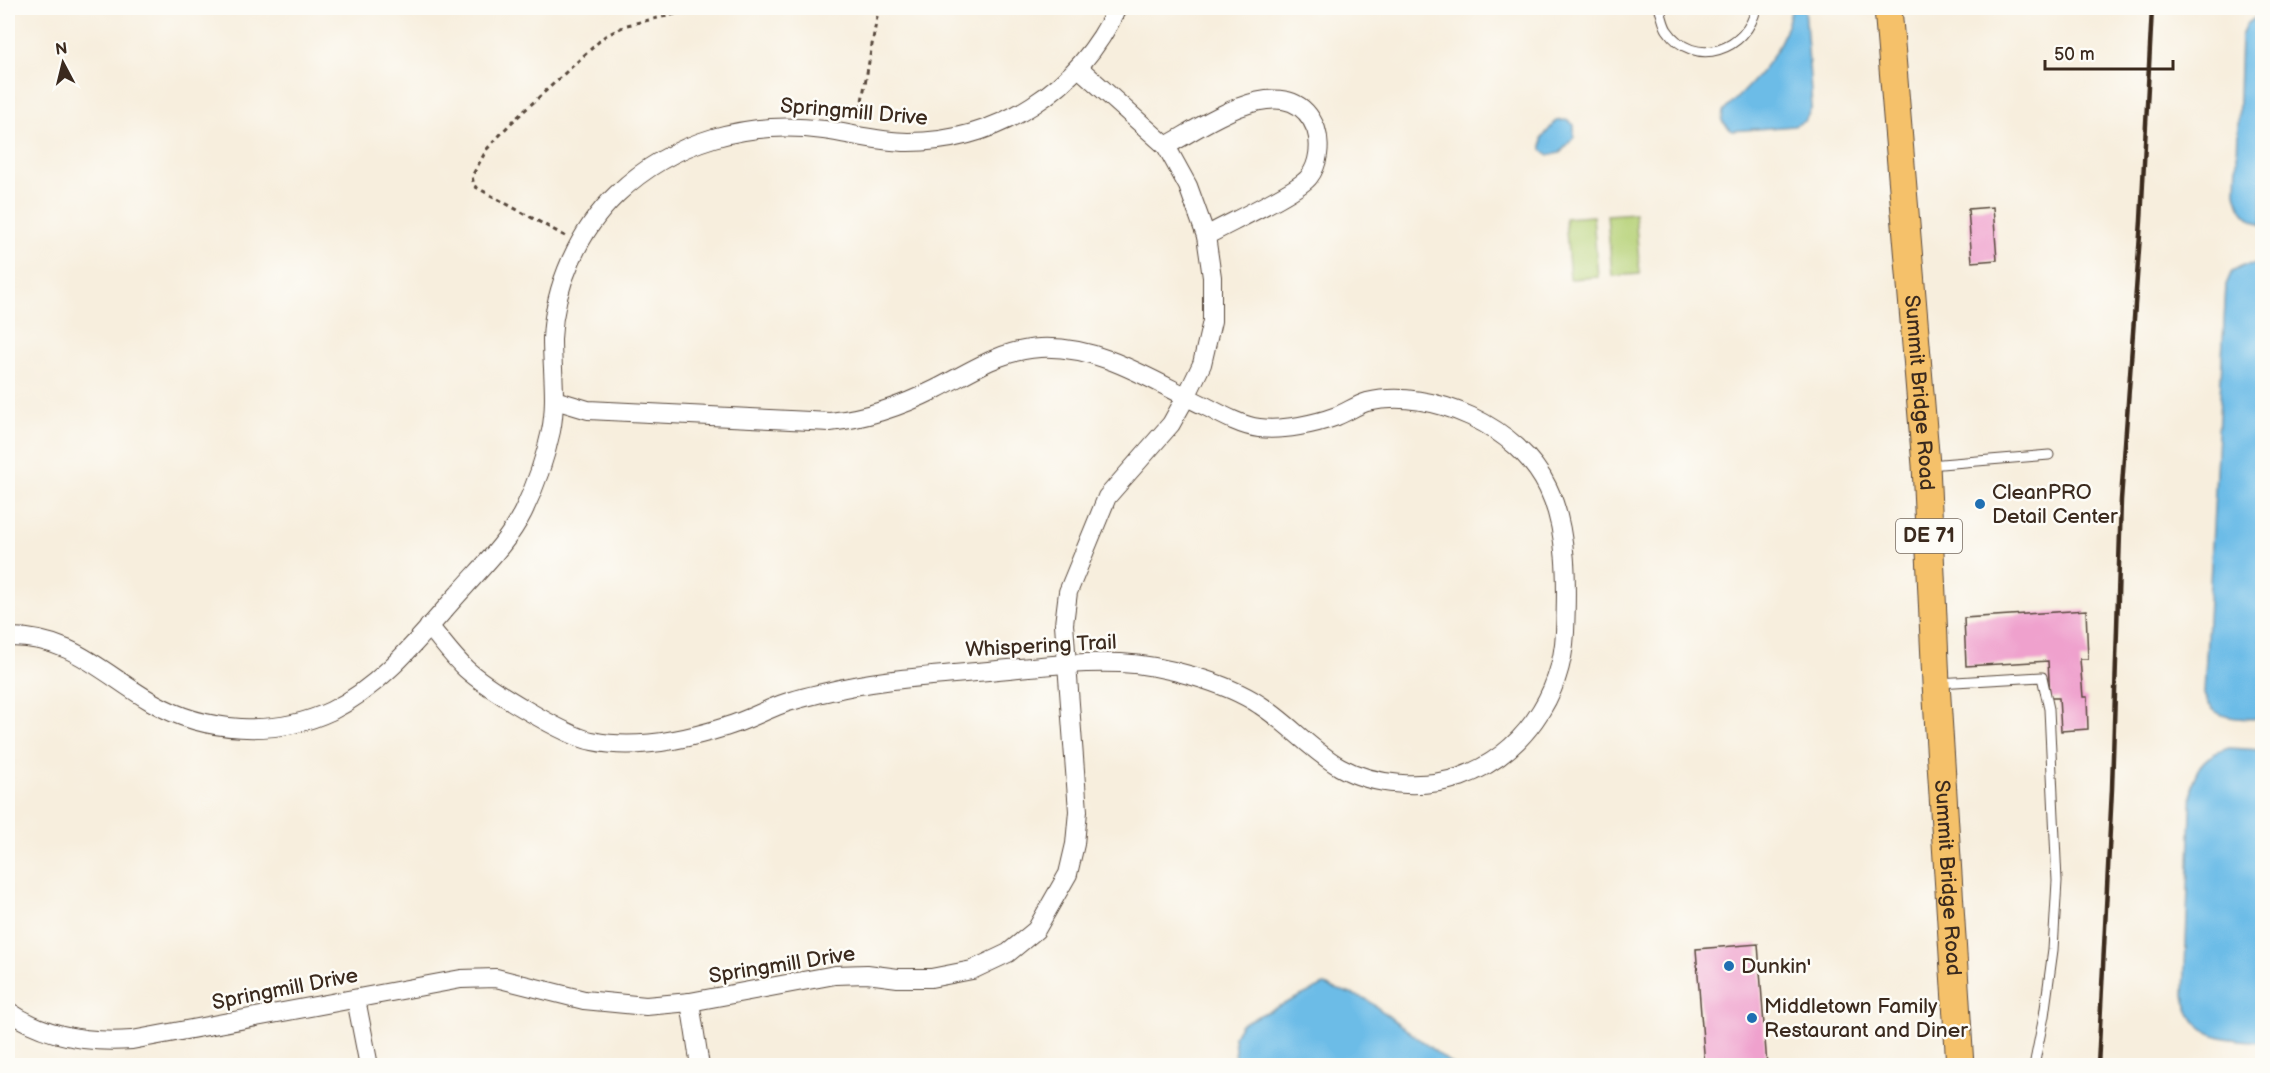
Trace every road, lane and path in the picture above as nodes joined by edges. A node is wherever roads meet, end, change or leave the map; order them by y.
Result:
1 (702, 8) edge
2 (865, 8) edge
3 (937, 8) edge
4 (1117, 8) edge
5 (1659, 8) edge
6 (1756, 8) edge
7 (1888, 8) edge
8 (878, 11) junction
9 (1079, 68) junction
10 (856, 135) junction
11 (1166, 146) junction
12 (1206, 236) junction
13 (580, 244) junction
14 (1186, 397) junction
15 (555, 400) junction
16 (2049, 455) dead end
17 (1926, 465) junction
18 (429, 626) junction
19 (8, 637) edge
20 (1068, 663) junction
21 (1936, 683) junction
22 (356, 999) junction
23 (690, 1002) junction
24 (8, 1011) edge
25 (369, 1065) edge
26 (700, 1065) edge
27 (1960, 1065) edge
28 (2034, 1065) edge

1 - 13 path
2 - 8 path
3 - 8 path
4 - 9 street, Springmill Drive
5 - 6 lane
7 - 17 main road, Summit Bridge Road / DE 71
8 - 10 path
9 - 10 street, Springmill Drive
9 - 11 street, Springmill Drive
10 - 13 street, Springmill Drive
11 - 12 street, Springmill Drive
11 - 12 street
12 - 14 street, Springmill Drive
13 - 15 street, Springmill Drive
14 - 15 street, Whispering Trail
14 - 20 street, Springmill Drive
14 - 20 street, Whispering Trail
15 - 18 street, Springmill Drive
16 - 17 lane
17 - 21 main road, Summit Bridge Road / DE 71
18 - 19 street, Springmill Drive
18 - 20 street, Whispering Trail
20 - 23 street, Springmill Drive
21 - 27 main road, Summit Bridge Road / DE 71
21 - 28 lane
22 - 23 street, Springmill Drive
22 - 24 street, Springmill Drive
22 - 25 street
23 - 26 street

